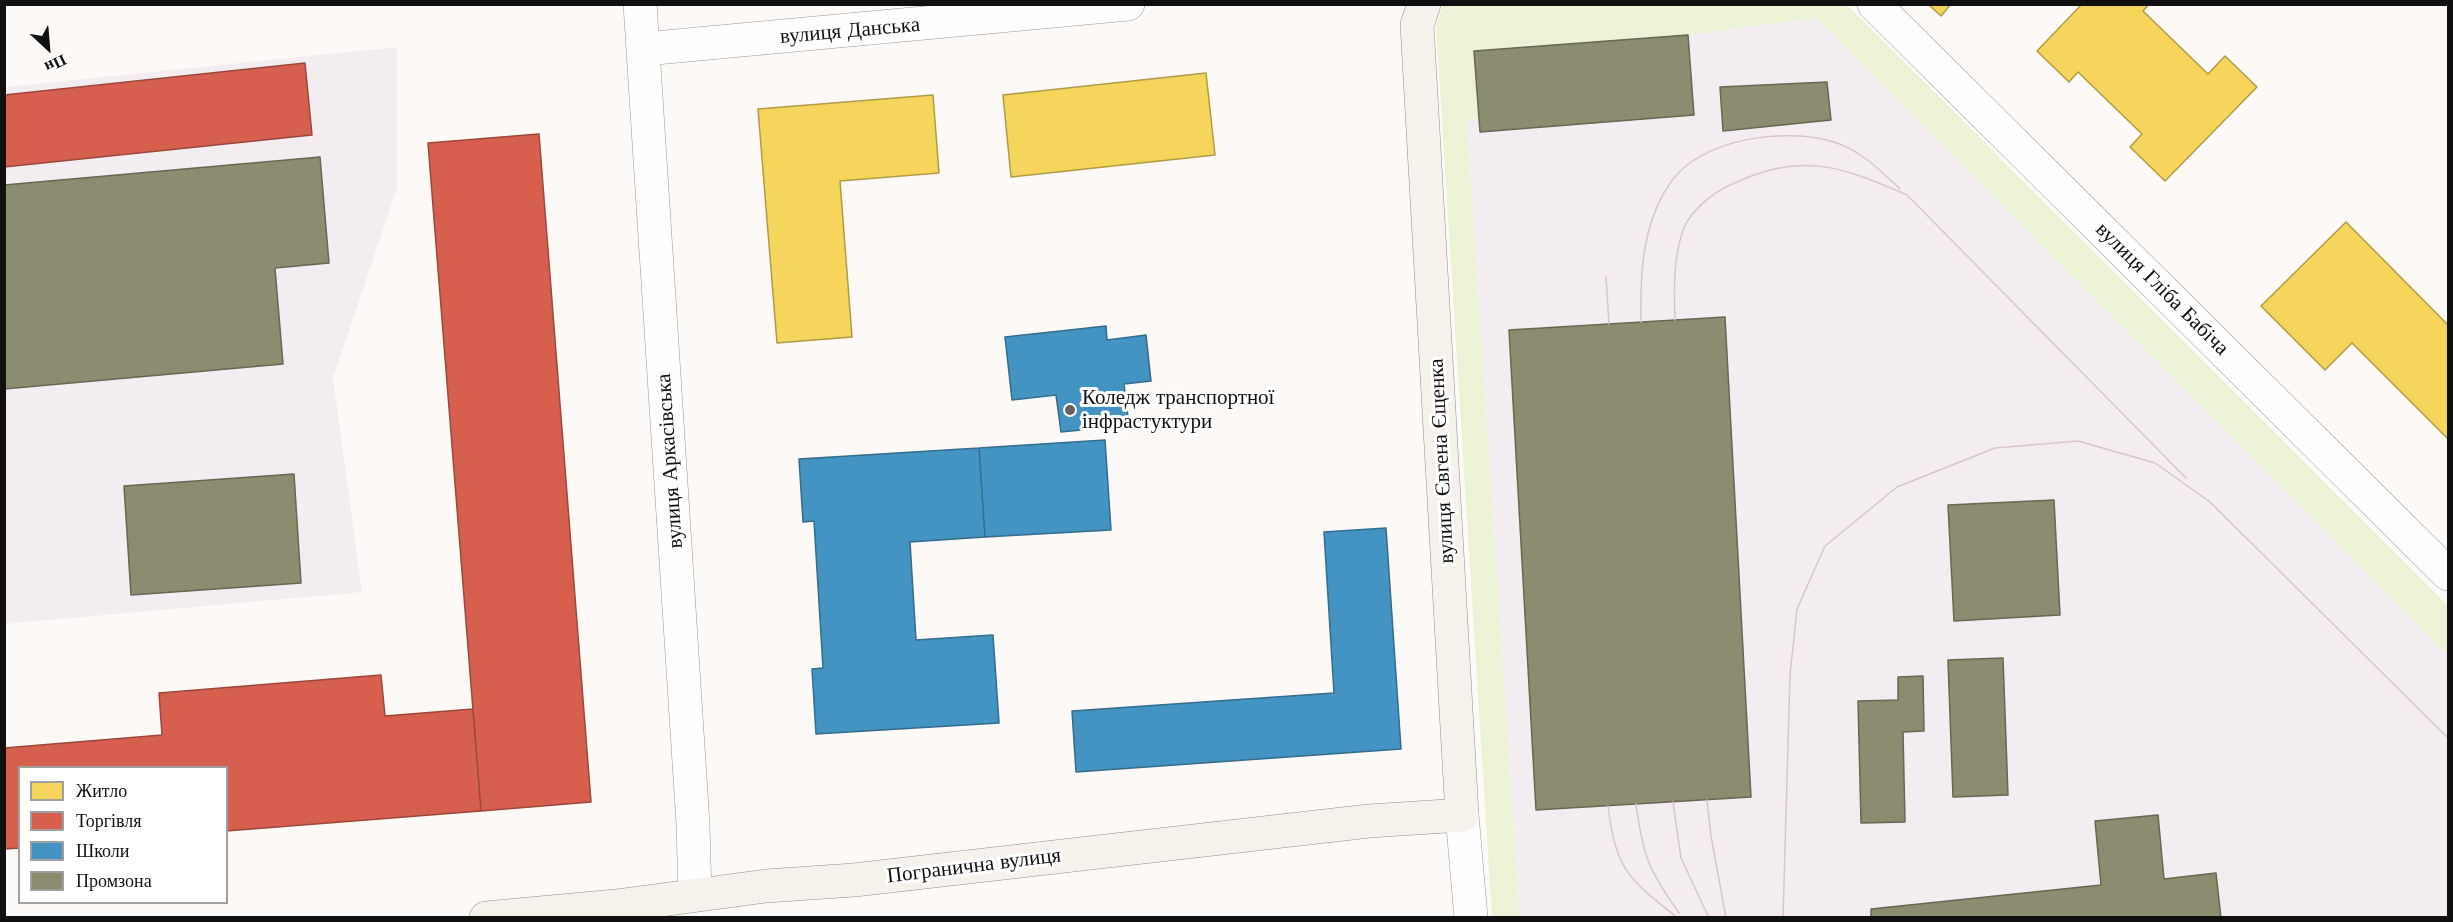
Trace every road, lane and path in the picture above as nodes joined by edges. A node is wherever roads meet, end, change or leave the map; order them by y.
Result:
1 (640, 4) edge
2 (1128, 4) edge
3 (1424, 4) edge
4 (1874, 4) edge
5 (644, 49) junction
6 (2448, 574) edge
7 (1462, 815) junction
8 (695, 906) edge
9 (486, 918) edge
10 (1471, 918) edge

1 - 5 street, вулиця Аркасівська
2 - 5 street, вулиця Данська
3 - 7 street, вулиця Євгена Єщенка
4 - 6 street, вулиця Гліба Бабіча
5 - 8 street, вулиця Аркасівська
7 - 8 street, Погранична вулиця
7 - 10 street, вулиця Євгена Єщенка
8 - 9 street, Погранична вулиця

